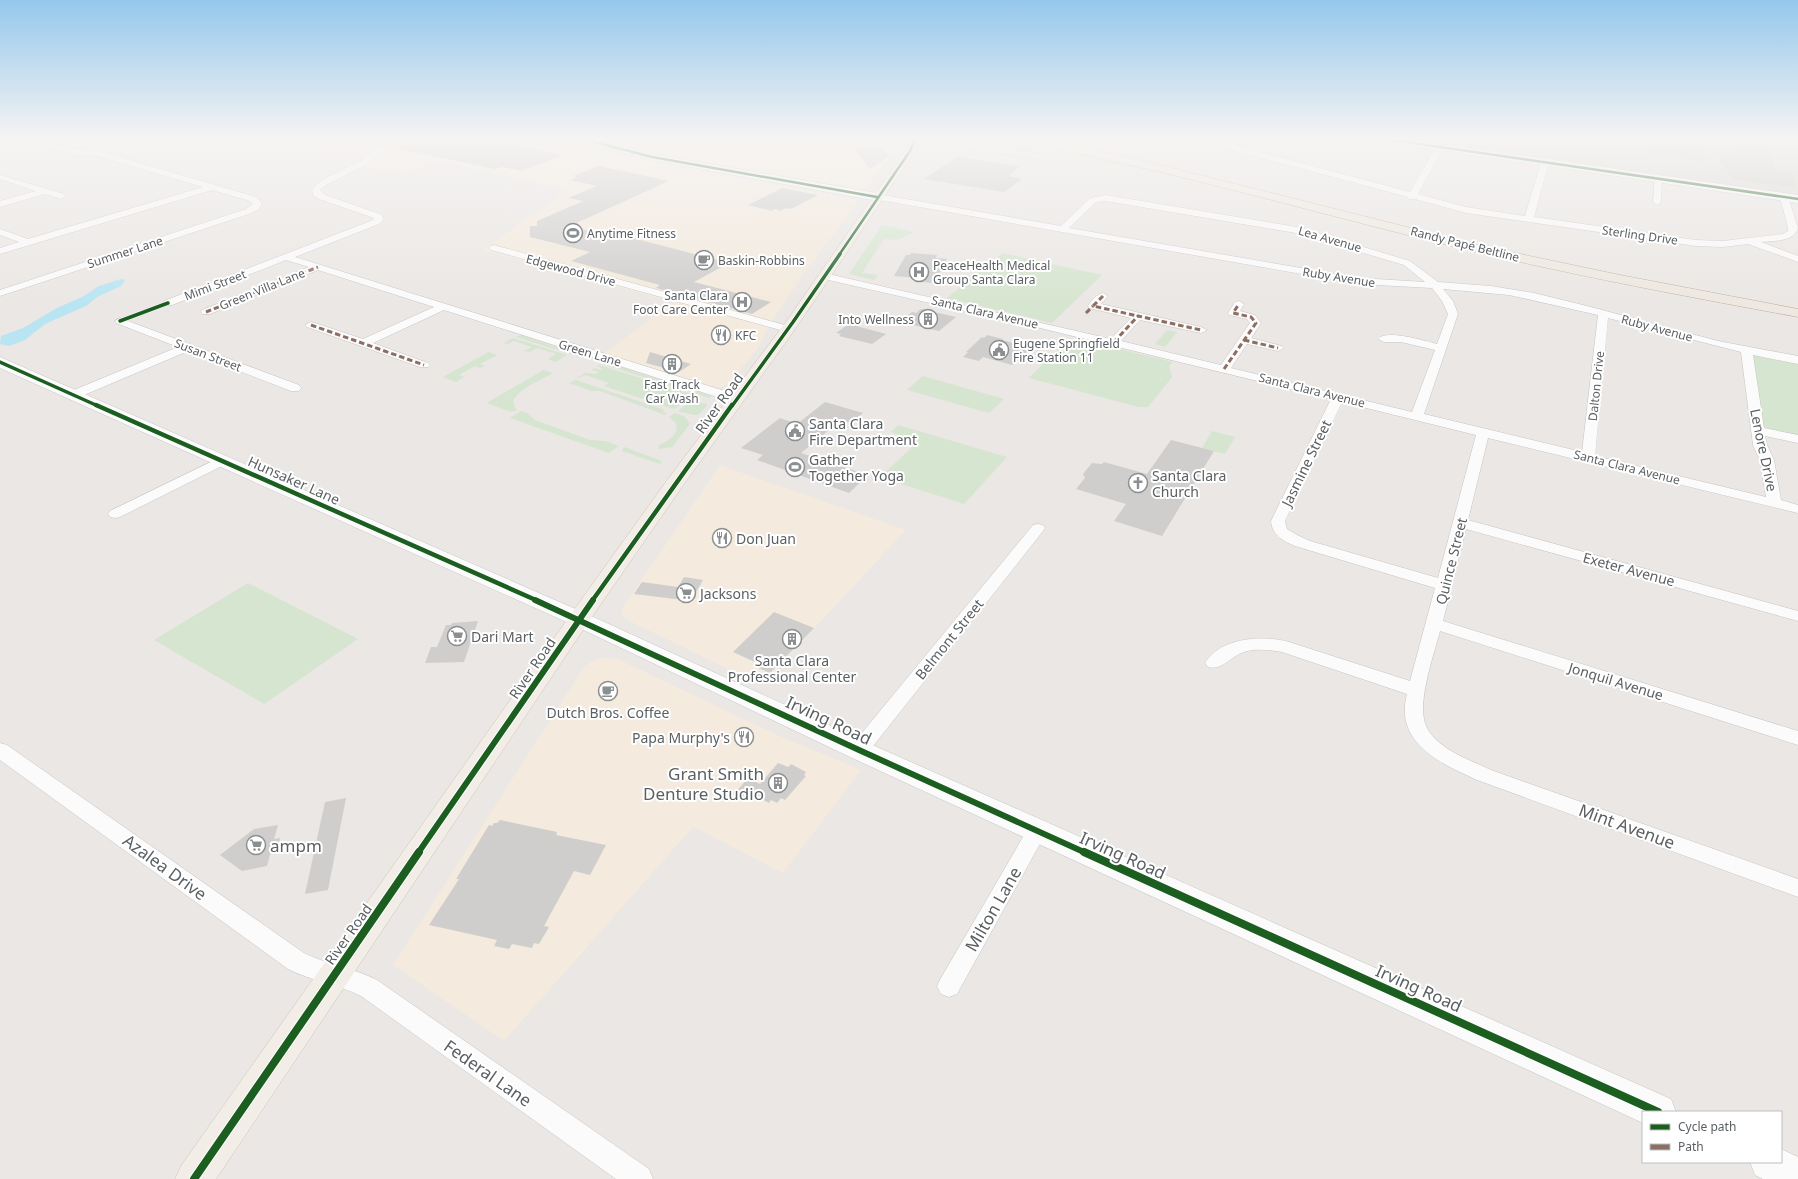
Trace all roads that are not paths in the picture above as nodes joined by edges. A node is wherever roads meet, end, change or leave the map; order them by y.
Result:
1 (41, 193) edge
2 (49, 193) edge
3 (192, 193) edge
4 (232, 193) edge
5 (317, 193) edge
6 (856, 193) edge
7 (881, 193) edge
8 (1251, 193) edge
9 (1263, 193) edge
10 (1288, 193) edge
11 (1294, 193) edge
12 (1398, 193) edge
13 (1414, 193) edge
14 (1536, 193) edge
15 (1657, 193) edge
16 (1758, 193) edge
17 (60, 196) dead end
18 (878, 197) junction
19 (1412, 197) junction
20 (1784, 197) junction
21 (1798, 198) edge
22 (1657, 202) dead end
23 (1328, 203) junction
24 (0, 204) edge
25 (1348, 215) junction
26 (1529, 219) junction
27 (1063, 229) junction
28 (0, 232) edge
29 (1750, 241) junction
30 (29, 243) junction
31 (494, 248) dead end
32 (0, 251) edge
33 (286, 257) junction
34 (1798, 259) edge
35 (318, 267) junction
36 (824, 276) junction
37 (1434, 286) junction
38 (0, 293) edge
39 (1103, 296) dead end
40 (168, 303) dead end
41 (1239, 304) dead end
42 (443, 307) junction
43 (1798, 307) edge
44 (206, 312) dead end
45 (1798, 313) edge
46 (1603, 314) junction
47 (1138, 316) junction
48 (120, 321) dead end
49 (311, 325) dead end
50 (788, 329) junction
51 (1201, 330) dead end
52 (1384, 339) dead end
53 (1244, 340) junction
54 (1114, 342) junction
55 (364, 344) junction
56 (188, 347) junction
57 (1278, 348) dead end
58 (1441, 348) junction
59 (1746, 350) junction
60 (1798, 360) edge
61 (0, 362) edge
62 (424, 365) dead end
63 (1224, 369) junction
64 (295, 388) dead end
65 (73, 395) junction
66 (1338, 397) junction
67 (737, 399) junction
68 (1417, 416) junction
69 (1758, 430) junction
70 (1483, 432) junction
71 (1798, 439) edge
72 (1588, 458) junction
73 (221, 461) junction
74 (1774, 503) junction
75 (1798, 509) edge
76 (115, 514) dead end
77 (1461, 523) junction
78 (1038, 528) dead end
79 (1444, 585) junction
80 (1798, 616) edge
81 (579, 620) junction
82 (1435, 624) junction
83 (1214, 662) dead end
84 (1416, 690) junction
85 (1798, 738) edge
86 (0, 750) edge
87 (859, 750) junction
88 (1457, 762) joint
89 (1037, 831) junction
90 (1798, 888) edge
91 (334, 975) junction
92 (949, 986) dead end
93 (1656, 1111) edge
94 (1770, 1163) edge
95 (1798, 1176) edge
96 (194, 1179) edge
97 (639, 1179) edge

1 - 24 street
2 - 17 street
3 - 30 street
4 - 38 street, Summer Lane
5 - 33 street, Mimi Street
6 - 18 street
7 - 18 main road, River Road
8 - 25 highway
9 - 25 highway, Randy Papé Beltline
10 - 23 highway, Randy Papé Beltline
11 - 23 highway
12 - 19 street, Sterling Drive
13 - 19 street
14 - 26 street
15 - 22 street
16 - 20 street
18 - 27 street, Ruby Avenue
18 - 36 main road, River Road
19 - 26 street, Sterling Drive
20 - 21 street
20 - 29 street, Sterling Drive
23 - 43 highway, Randy Papé Beltline
25 - 45 highway, Randy Papé Beltline
26 - 29 street, Sterling Drive
27 - 37 street, Ruby Avenue
27 - 37 street, Lea Avenue
28 - 30 street
29 - 34 street
30 - 32 street
31 - 50 street, Edgewood Drive
33 - 35 street, Green Lane
33 - 40 street, Mimi Street
35 - 42 street, Green Lane
35 - 44 street, Green Villa Lane
36 - 50 main road, River Road
36 - 54 street, Santa Clara Avenue
37 - 46 street, Ruby Avenue
37 - 58 street
39 - 47 street
41 - 53 street
42 - 55 street
42 - 67 street, Green Lane
46 - 59 street, Ruby Avenue
46 - 72 street, Dalton Drive
47 - 51 street
47 - 54 street
48 - 56 street, Susan Street
49 - 55 street
50 - 67 main road, River Road
52 - 58 street
53 - 57 street
53 - 63 street
54 - 63 street, Santa Clara Avenue
55 - 62 street
56 - 64 street, Susan Street
56 - 65 street
58 - 68 street
59 - 60 street, Ruby Avenue
59 - 69 street, Lenore Drive
61 - 65 street, Hunsaker Lane
63 - 66 street, Santa Clara Avenue
65 - 73 street, Hunsaker Lane
66 - 68 street, Santa Clara Avenue
66 - 79 street, Jasmine Street
67 - 81 main road, River Road
68 - 70 street, Santa Clara Avenue
69 - 71 street
69 - 74 street, Lenore Drive
70 - 72 street, Santa Clara Avenue
70 - 77 street, Quince Street
72 - 74 street, Santa Clara Avenue
73 - 76 street
73 - 81 street, Hunsaker Lane
74 - 75 street, Santa Clara Avenue
77 - 79 street, Quince Street
77 - 80 street, Exeter Avenue
78 - 87 street, Belmont Street
79 - 82 street, Quince Street
81 - 87 street, Irving Road
81 - 91 main road, River Road
82 - 84 street, Quince Street
82 - 85 street, Jonquil Avenue
83 - 84 street
84 - 88 street, Quince Street
86 - 91 street, Azalea Drive
87 - 89 street, Irving Road
88 - 90 street, Mint Avenue
89 - 92 street, Milton Lane
89 - 93 street, Irving Road
91 - 96 main road, River Road
91 - 97 street, Federal Lane
94 - 95 street

